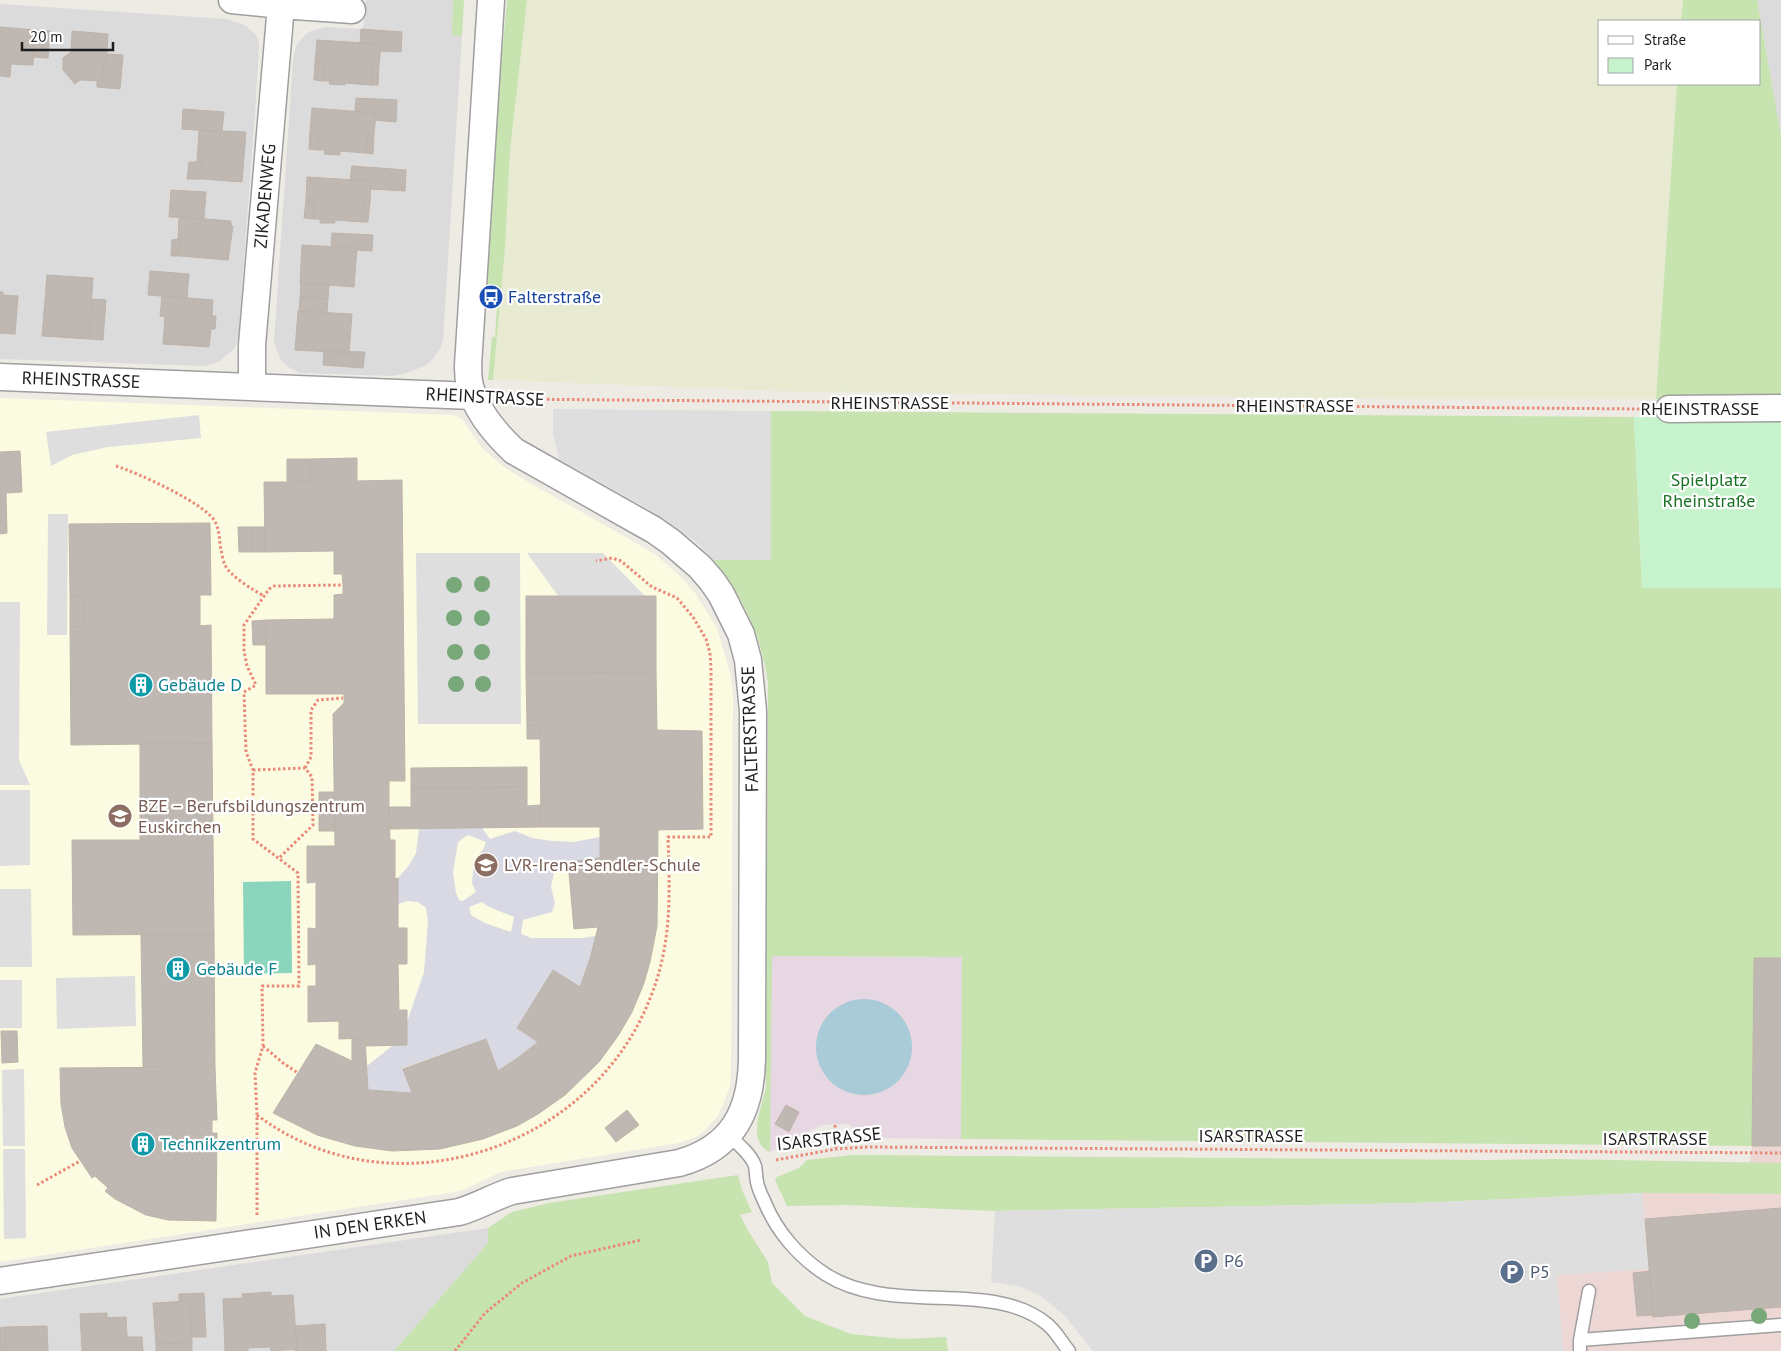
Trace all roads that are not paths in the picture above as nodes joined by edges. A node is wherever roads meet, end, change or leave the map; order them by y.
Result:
1 (232, 0) edge
2 (491, 0) edge
3 (281, 4) junction
4 (352, 10) dead end
5 (0, 377) edge
6 (252, 387) junction
7 (473, 396) junction
8 (1781, 408) edge
9 (1669, 409) road end
10 (728, 1135) junction
11 (0, 1281) edge
12 (1589, 1291) dead end
13 (1781, 1325) edge
14 (1580, 1346) edge
15 (1069, 1351) edge

1 - 3 street
2 - 7 street, FALTERSTRASSE
3 - 4 street
3 - 6 street, ZIKADENWEG
5 - 6 street, RHEINSTRASSE
6 - 7 street, RHEINSTRASSE
7 - 10 street, FALTERSTRASSE
8 - 9 street, RHEINSTRASSE
10 - 11 street, IN DEN ERKEN
10 - 15 lane
12 - 14 lane
13 - 14 lane

